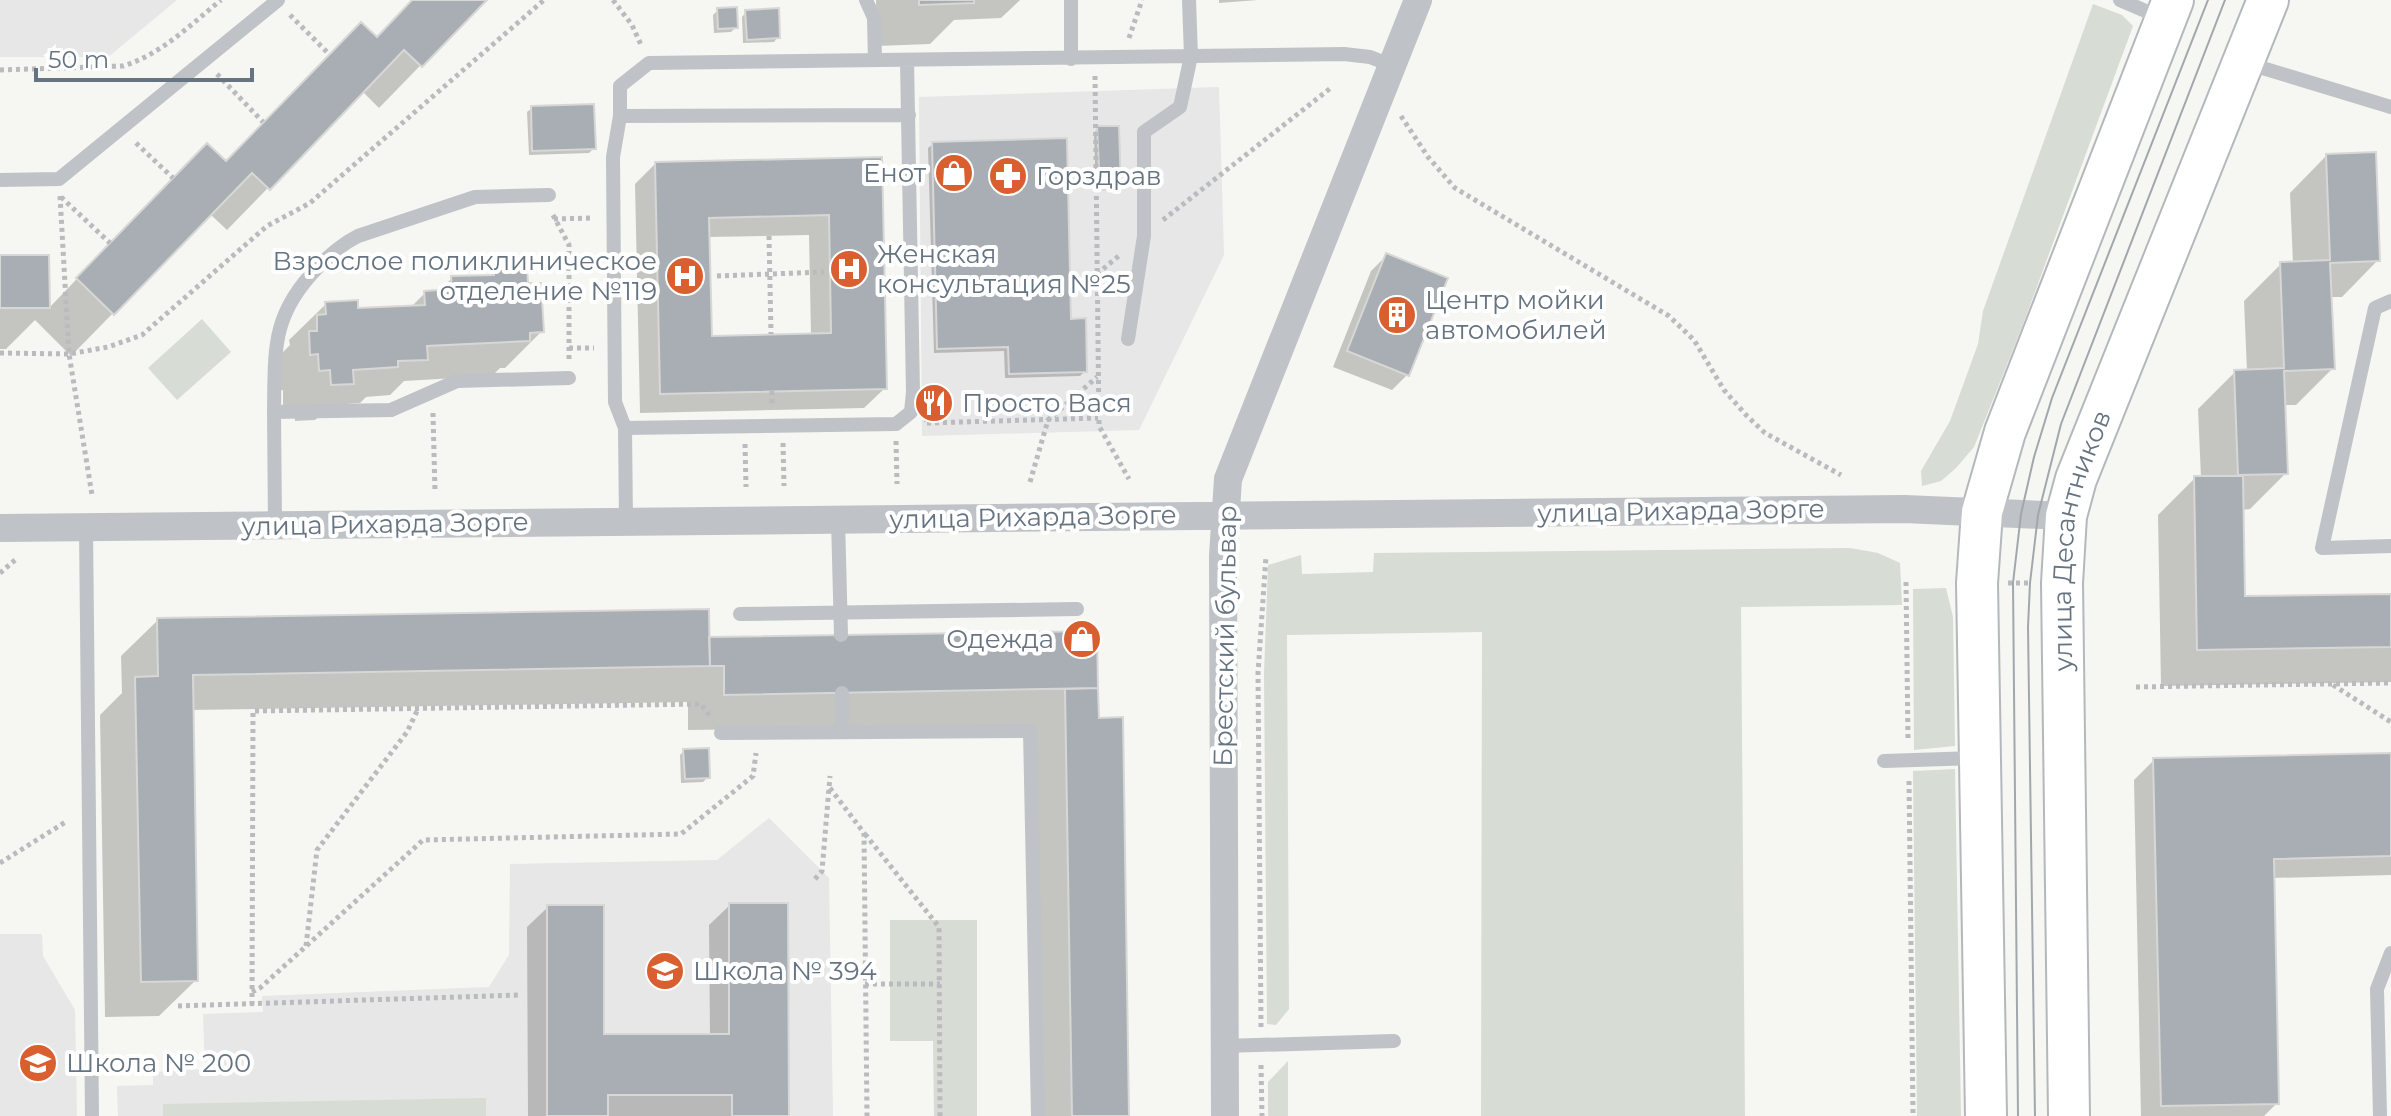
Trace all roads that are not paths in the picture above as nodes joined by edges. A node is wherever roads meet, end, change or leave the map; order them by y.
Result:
1 (866, 0) edge
2 (1071, 0) edge
3 (1189, 0) edge
4 (1418, 0) edge
5 (2120, 0) edge
6 (2268, 0) edge
7 (277, 1) edge
8 (2169, 10) edge
9 (1191, 56) junction
10 (1071, 59) junction
11 (875, 60) junction
12 (907, 60) junction
13 (2244, 62) junction
14 (1393, 66) junction
15 (2391, 107) edge
16 (909, 115) junction
17 (620, 116) junction
18 (0, 180) edge
19 (549, 195) road end
20 (2391, 301) edge
21 (1128, 339) dead end
22 (569, 378) road end
23 (274, 412) junction
24 (625, 428) junction
25 (1982, 512) junction
26 (1225, 515) junction
27 (2066, 516) junction
28 (838, 519) junction
29 (626, 521) junction
30 (275, 525) junction
31 (86, 527) junction
32 (0, 528) edge
33 (2391, 546) edge
34 (1077, 609) dead end
35 (841, 613) junction
36 (740, 614) dead end
37 (841, 635) dead end
38 (842, 693) dead end
39 (842, 732) junction
40 (721, 733) road end
41 (1980, 758) junction
42 (1884, 761) dead end
43 (2391, 953) edge
44 (1394, 1041) dead end
45 (1224, 1046) junction
46 (92, 1116) edge
47 (1038, 1116) edge
48 (1225, 1116) edge
49 (1986, 1116) edge
50 (2069, 1116) edge
51 (2380, 1116) edge

1 - 11 lane
2 - 10 lane
3 - 9 lane
4 - 14 street, Брестский бульвар
5 - 8 lane
6 - 13 street, улица Десантников
7 - 18 lane
8 - 25 street
9 - 10 lane
9 - 14 lane
9 - 21 lane
10 - 12 lane
11 - 12 lane
11 - 17 lane
12 - 16 lane
13 - 15 lane
13 - 27 street, улица Десантников
14 - 26 street, Брестский бульвар
16 - 17 lane
16 - 24 lane
17 - 24 lane
19 - 23 lane
20 - 33 lane
22 - 23 lane
23 - 30 lane
24 - 29 lane
25 - 26 street, улица Рихарда Зорге
25 - 27 street, улица Рихарда Зорге
25 - 41 street
26 - 28 street, улица Рихарда Зорге
26 - 45 street, Брестский бульвар
27 - 50 street, улица Десантников
28 - 29 street, улица Рихарда Зорге
28 - 35 lane
29 - 30 street, улица Рихарда Зорге
30 - 31 street, улица Рихарда Зорге
31 - 32 street, улица Рихарда Зорге
31 - 46 lane
34 - 35 lane
35 - 36 lane
35 - 37 lane
38 - 39 lane
39 - 40 lane
39 - 47 lane
41 - 42 lane
41 - 49 street
43 - 51 lane
44 - 45 lane
45 - 48 street, Брестский бульвар

